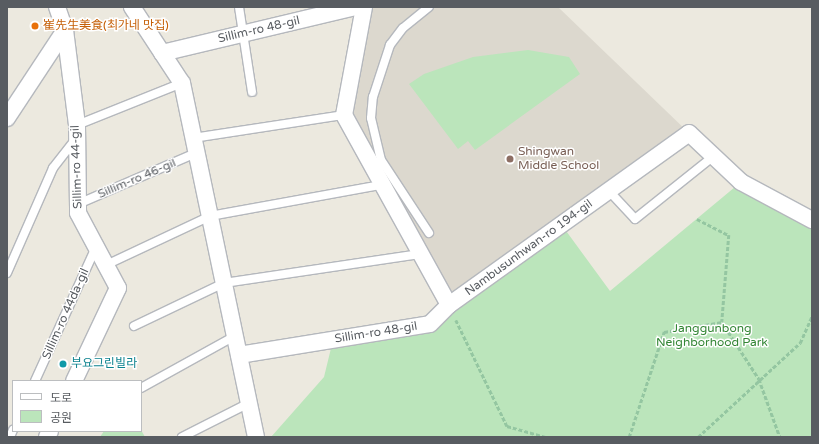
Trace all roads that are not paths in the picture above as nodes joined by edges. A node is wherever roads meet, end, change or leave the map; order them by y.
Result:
1 (57, 7) edge
2 (132, 7) edge
3 (239, 7) edge
4 (355, 7) edge
5 (364, 7) edge
6 (429, 7) edge
7 (65, 30) junction
8 (243, 34) junction
9 (162, 53) junction
10 (182, 83) junction
11 (252, 92) dead end
12 (344, 115) junction
13 (7, 118) edge
14 (76, 133) junction
15 (195, 146) junction
16 (714, 156) junction
17 (381, 184) junction
18 (608, 191) junction
19 (78, 204) junction
20 (210, 216) junction
21 (812, 220) edge
22 (429, 233) dead end
23 (96, 247) junction
24 (420, 254) junction
25 (106, 265) junction
26 (7, 273) edge
27 (224, 283) junction
28 (449, 305) junction
29 (134, 326) dead end
30 (235, 336) junction
31 (239, 356) junction
32 (35, 380) edge
33 (74, 380) edge
34 (142, 387) edge
35 (249, 403) junction
36 (182, 437) edge
37 (256, 437) edge

1 - 7 street, Sillim-ro 44-gil
2 - 9 street
3 - 8 lane
4 - 8 street, Sillim-ro 48-gil
5 - 12 street
6 - 22 lane
7 - 13 street
7 - 14 street, Sillim-ro 44-gil
8 - 9 street, Sillim-ro 48-gil
8 - 11 lane
9 - 10 street
10 - 14 lane
10 - 15 street
12 - 15 lane
12 - 17 street
14 - 19 street, Sillim-ro 44-gil
14 - 26 lane
15 - 19 lane, Sillim-ro 46-gil
15 - 20 street
16 - 18 street, Nambusunhwan-ro 194-gil
16 - 18 lane
16 - 21 street, Nambusunhwan-ro 194-gil
17 - 20 lane
17 - 24 street
18 - 28 street, Nambusunhwan-ro 194-gil
19 - 23 street, Sillim-ro 44-gil
20 - 25 lane
20 - 27 street
23 - 25 street, Sillim-ro 44-gil
23 - 32 lane, Sillim-ro 44da-gil
24 - 27 lane
24 - 28 street
25 - 33 street, Sillim-ro 44-gil
27 - 29 lane
27 - 30 street
28 - 31 street, Sillim-ro 48-gil
30 - 31 street
30 - 34 lane
31 - 35 street
35 - 36 lane
35 - 37 street

